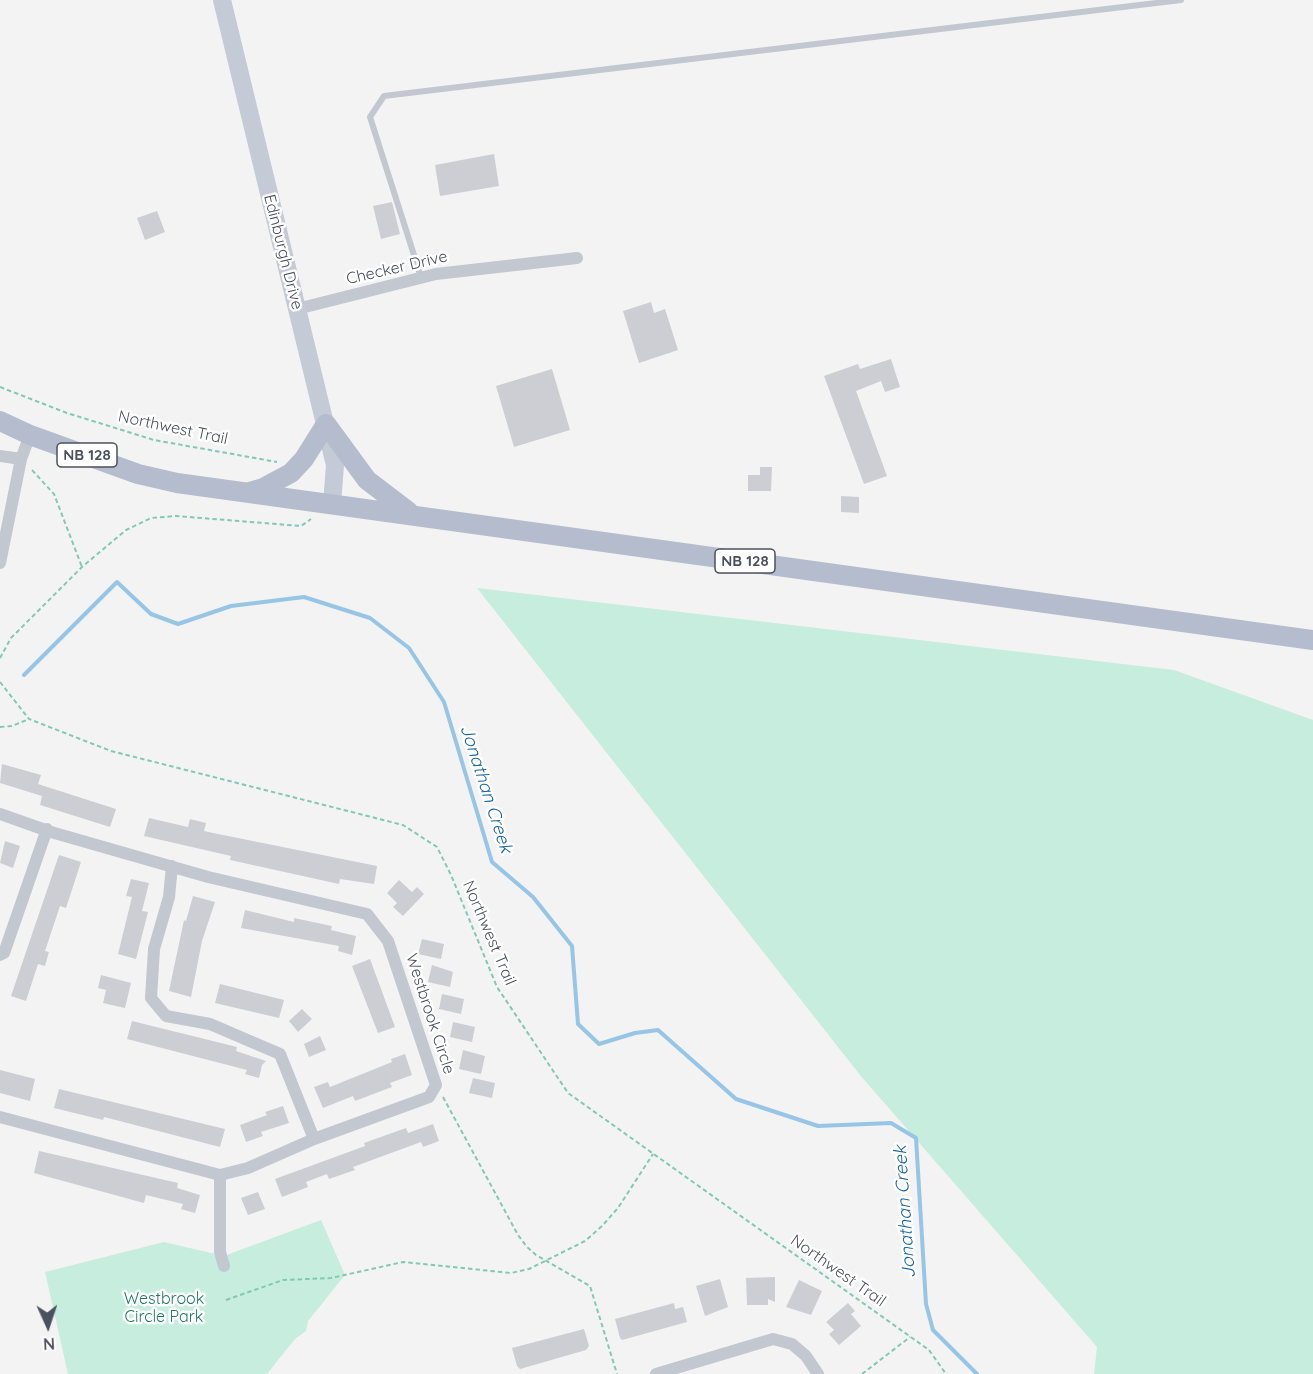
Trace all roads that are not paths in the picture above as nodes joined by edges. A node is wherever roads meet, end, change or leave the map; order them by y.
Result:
1 (222, 0) edge
2 (1180, 0) edge
3 (577, 258) dead end
4 (421, 278) junction
5 (297, 309) junction
6 (0, 421) edge
7 (326, 424) junction
8 (30, 435) junction
9 (0, 456) edge
10 (21, 459) junction
11 (244, 493) junction
12 (332, 504) junction
13 (414, 515) junction
14 (0, 563) edge
15 (1313, 640) edge
16 (0, 814) edge
17 (47, 829) junction
18 (172, 866) junction
19 (0, 955) edge
20 (0, 1117) edge
21 (314, 1139) junction
22 (220, 1175) junction
23 (224, 1266) dead end
24 (656, 1374) edge
25 (818, 1374) edge

1 - 5 street, Edinburgh Drive
2 - 4 lane
3 - 4 street, Checker Drive
4 - 5 street, Checker Drive
5 - 7 street, Edinburgh Drive
6 - 8 main road, NB 128
7 - 11 main road
7 - 12 street, Edinburgh Drive
7 - 13 main road
8 - 10 street
8 - 11 main road, NB 128
9 - 10 street
10 - 14 street
11 - 12 main road, NB 128
12 - 13 main road, NB 128
13 - 15 main road, NB 128
16 - 17 street, Westbrook Circle
17 - 18 street, Westbrook Circle
17 - 19 street
18 - 21 street
18 - 21 street, Westbrook Circle
20 - 22 street, Westbrook Circle
21 - 22 street, Westbrook Circle
22 - 23 street
24 - 25 street

